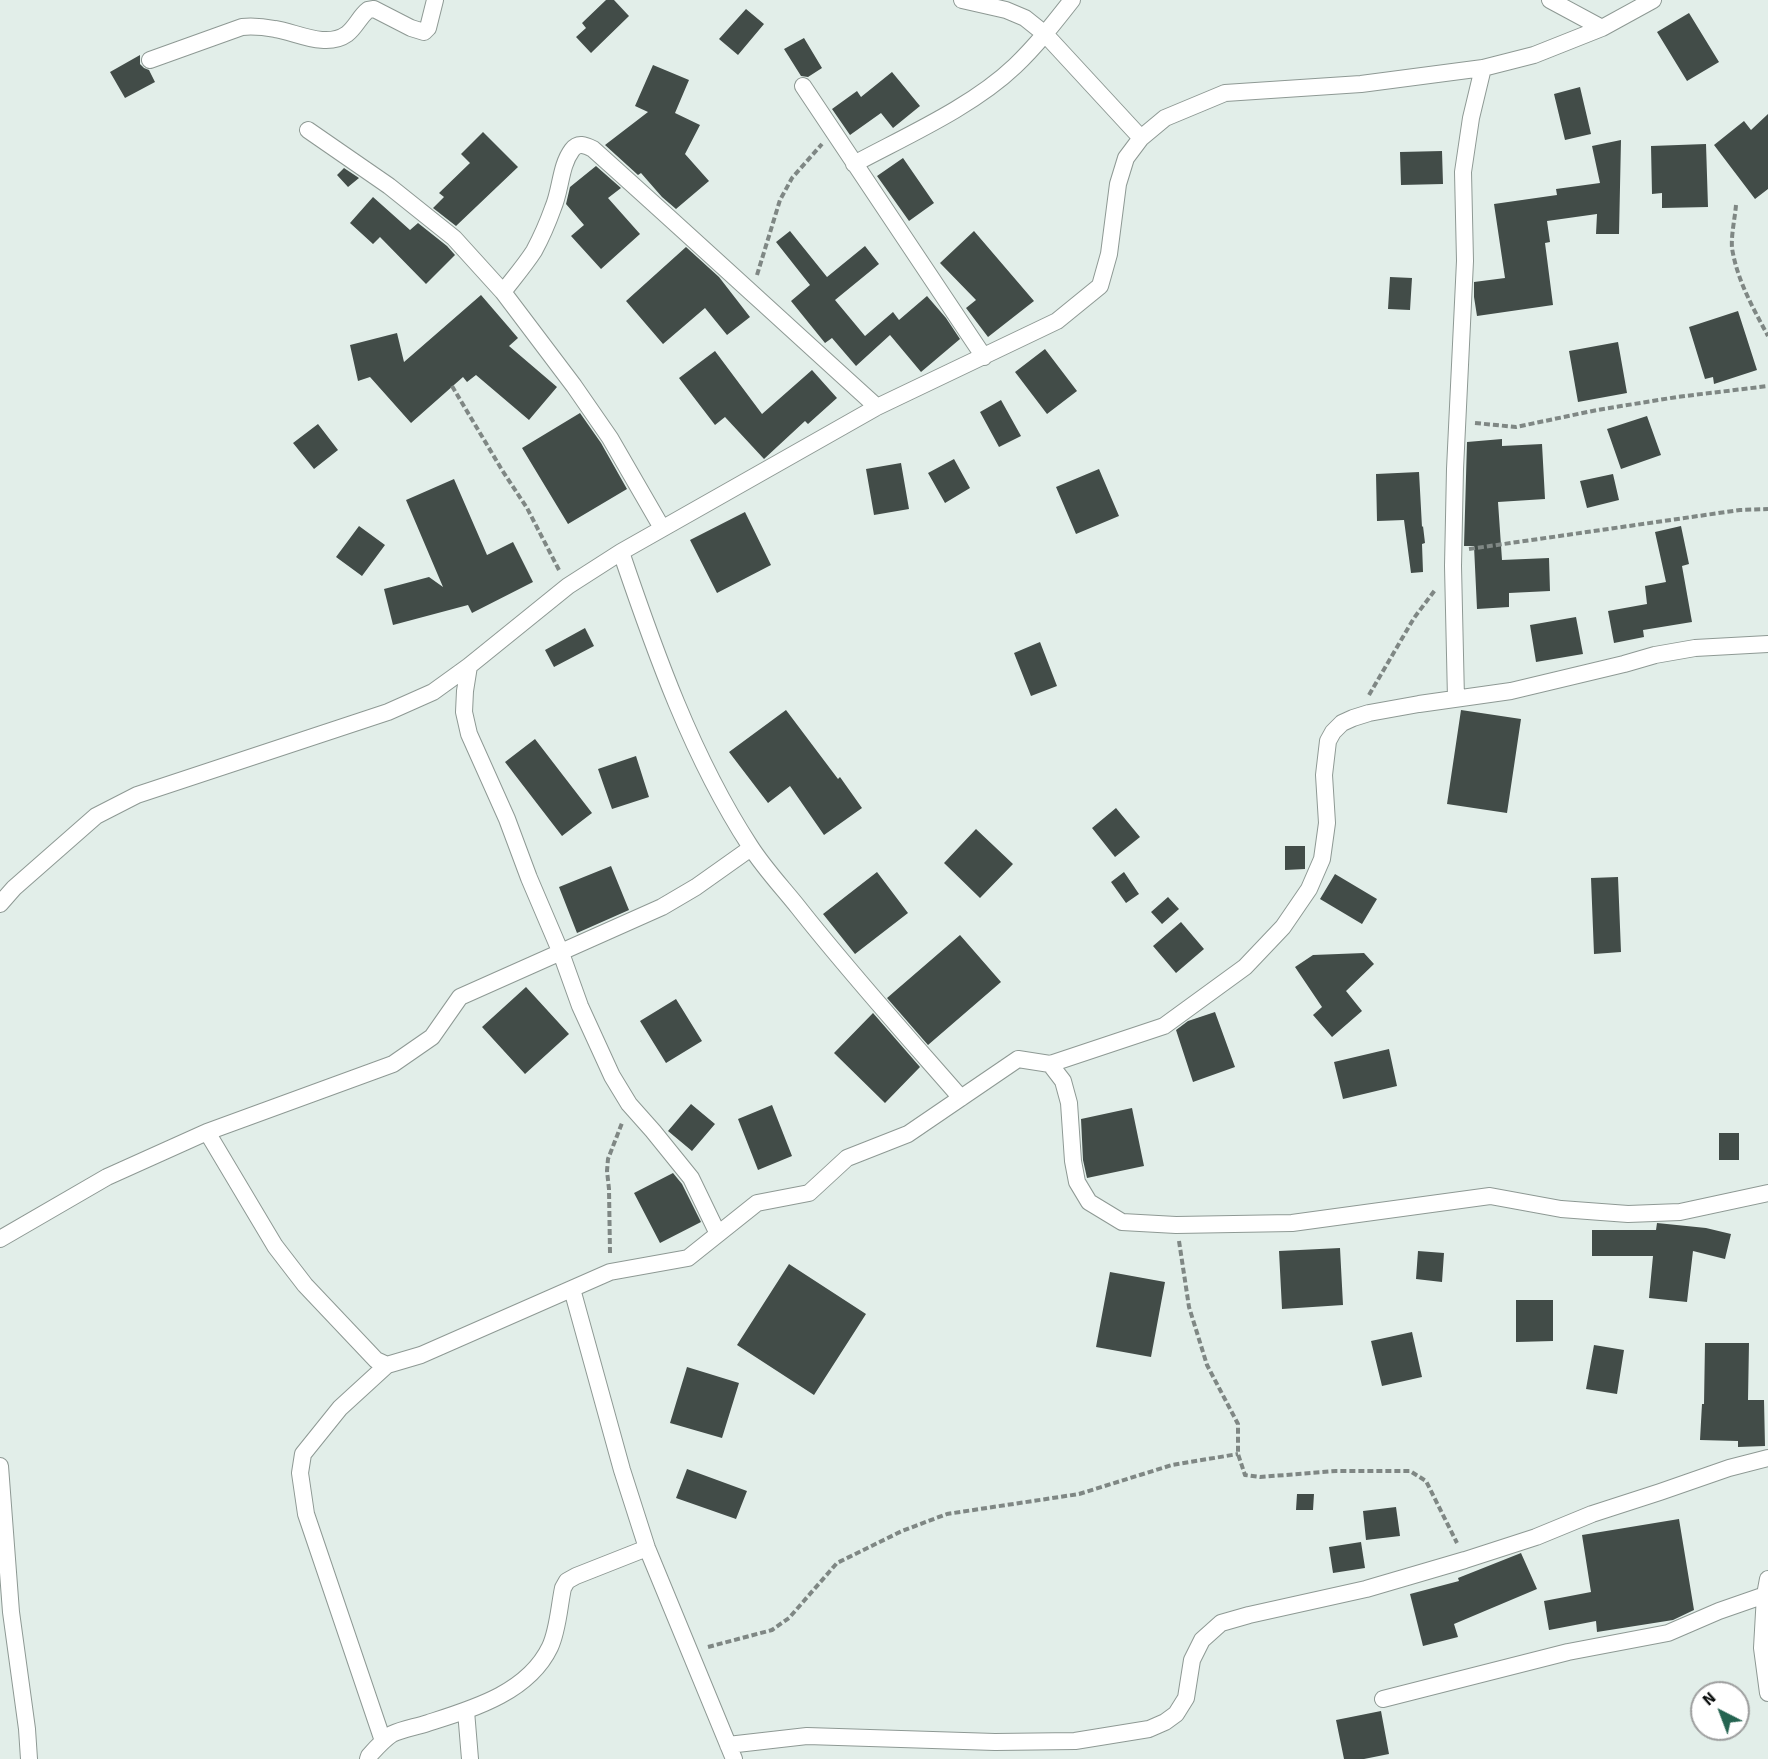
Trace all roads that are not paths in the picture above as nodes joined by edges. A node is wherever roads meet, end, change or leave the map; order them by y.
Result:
1 (435, 0) edge
2 (962, 0) edge
3 (1072, 0) edge
4 (1550, 0) edge
5 (1653, 0) edge
6 (1602, 28) junction
7 (1045, 34) junction
8 (150, 60) dead end
9 (1483, 68) junction
10 (803, 86) dead end
11 (308, 130) dead end
12 (1141, 138) junction
13 (854, 164) junction
14 (503, 292) junction
15 (984, 357) junction
16 (877, 407) junction
17 (662, 528) junction
18 (621, 552) junction
19 (1768, 644) edge
20 (469, 666) junction
21 (1456, 699) junction
22 (752, 848) junction
23 (0, 904) edge
24 (561, 953) junction
25 (1050, 1064) junction
26 (961, 1098) junction
27 (207, 1132) junction
28 (1768, 1193) edge
29 (718, 1234) junction
30 (0, 1239) edge
31 (572, 1289) junction
32 (387, 1365) junction
33 (1768, 1458) edge
34 (0, 1466) edge
35 (647, 1548) junction
36 (1766, 1587) edge
37 (1768, 1693) edge
38 (1383, 1700) dead end
39 (466, 1711) junction
40 (383, 1741) junction
41 (731, 1752) edge
42 (364, 1758) edge
43 (29, 1759) edge
44 (470, 1759) edge

1 - 8 street
2 - 7 street
3 - 7 street
4 - 6 street
5 - 6 street
6 - 9 street
7 - 12 street
7 - 13 street
9 - 12 street
9 - 21 street
10 - 13 street
11 - 14 street
12 - 15 street
13 - 15 street
14 - 16 street
14 - 17 street
15 - 16 street
16 - 17 street
17 - 18 street
18 - 20 street
18 - 22 street
19 - 21 street
20 - 23 street
20 - 24 street
21 - 25 street
22 - 24 street
22 - 26 street
24 - 27 street
24 - 29 street
25 - 26 street
25 - 28 street
26 - 29 street
27 - 30 street
27 - 32 street
29 - 31 street
31 - 32 street
31 - 35 street
32 - 40 street
33 - 41 street
34 - 43 street
35 - 39 street
35 - 41 street
36 - 37 street
36 - 38 street
39 - 40 street
39 - 44 street
40 - 42 street

